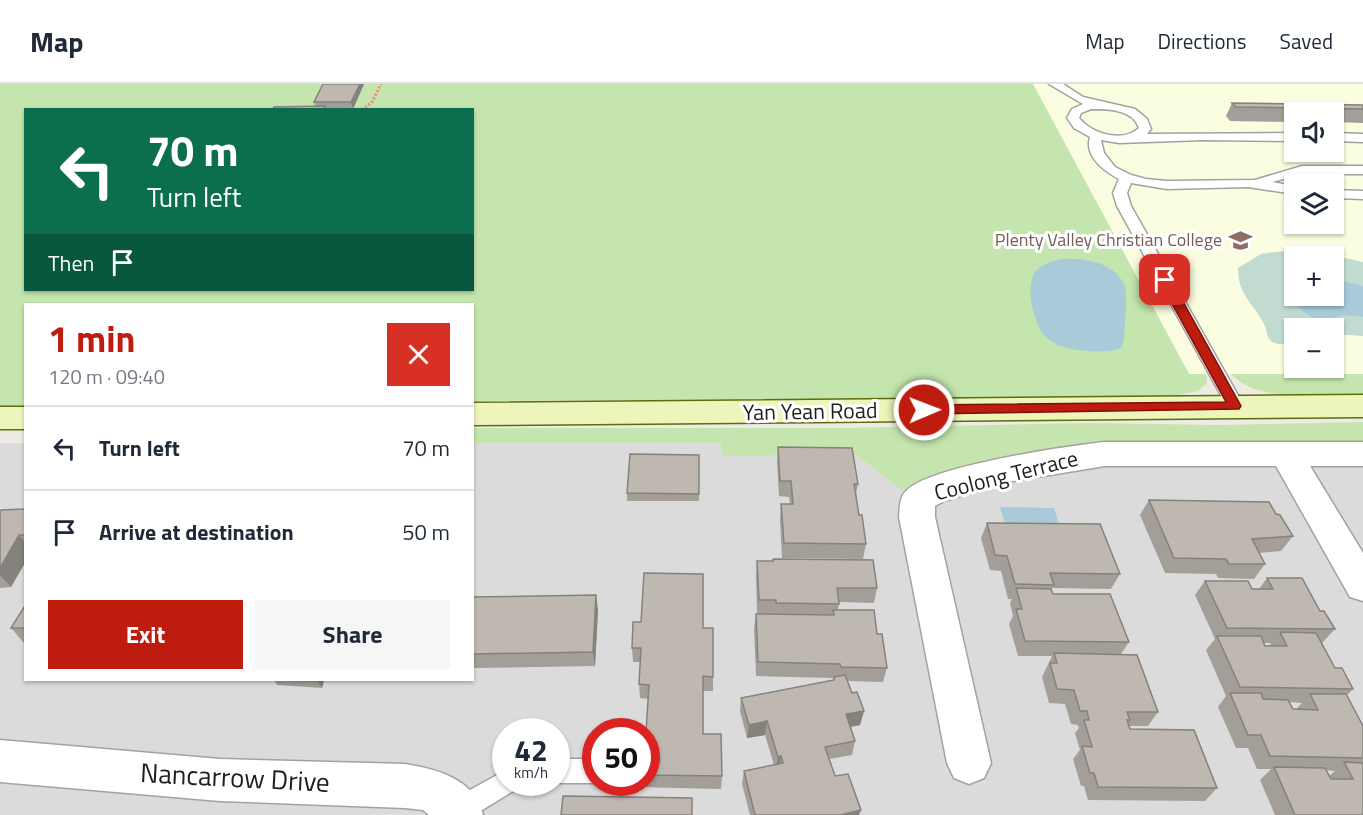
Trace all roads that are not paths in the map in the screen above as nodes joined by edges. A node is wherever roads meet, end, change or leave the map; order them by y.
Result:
1 (1055, 84) edge
2 (1099, 105) junction
3 (1073, 118) junction
4 (1142, 120) junction
5 (1096, 135) junction
6 (1204, 136) junction
7 (1284, 137) edge
8 (1344, 137) edge
9 (1128, 138) junction
10 (1363, 138) edge
11 (1363, 170) edge
12 (1126, 178) junction
13 (1247, 183) junction
14 (1284, 189) edge
15 (1344, 194) edge
16 (1363, 195) edge
17 (1235, 406) junction
18 (1363, 406) edge
19 (474, 414) edge
20 (0, 418) edge
21 (24, 418) edge
22 (1363, 454) edge
23 (1286, 455) junction
24 (1363, 586) edge
25 (0, 761) edge
26 (969, 763) dead end
27 (492, 791) edge
28 (459, 812) edge

1 - 2 lane
1 - 3 lane
2 - 3 lane
2 - 4 lane
3 - 5 lane
4 - 6 lane
4 - 9 lane
5 - 9 lane
5 - 12 lane
6 - 7 lane
6 - 9 lane
8 - 10 lane
11 - 13 lane
12 - 13 lane
12 - 17 lane
13 - 14 lane
15 - 16 lane
17 - 18 main road, Yan Yean Road
17 - 19 main road, Yan Yean Road
20 - 21 main road
22 - 23 street, Coolong Terrace
23 - 24 street
23 - 26 street, Coolong Terrace
25 - 28 street, Nancarrow Drive
27 - 28 lane

